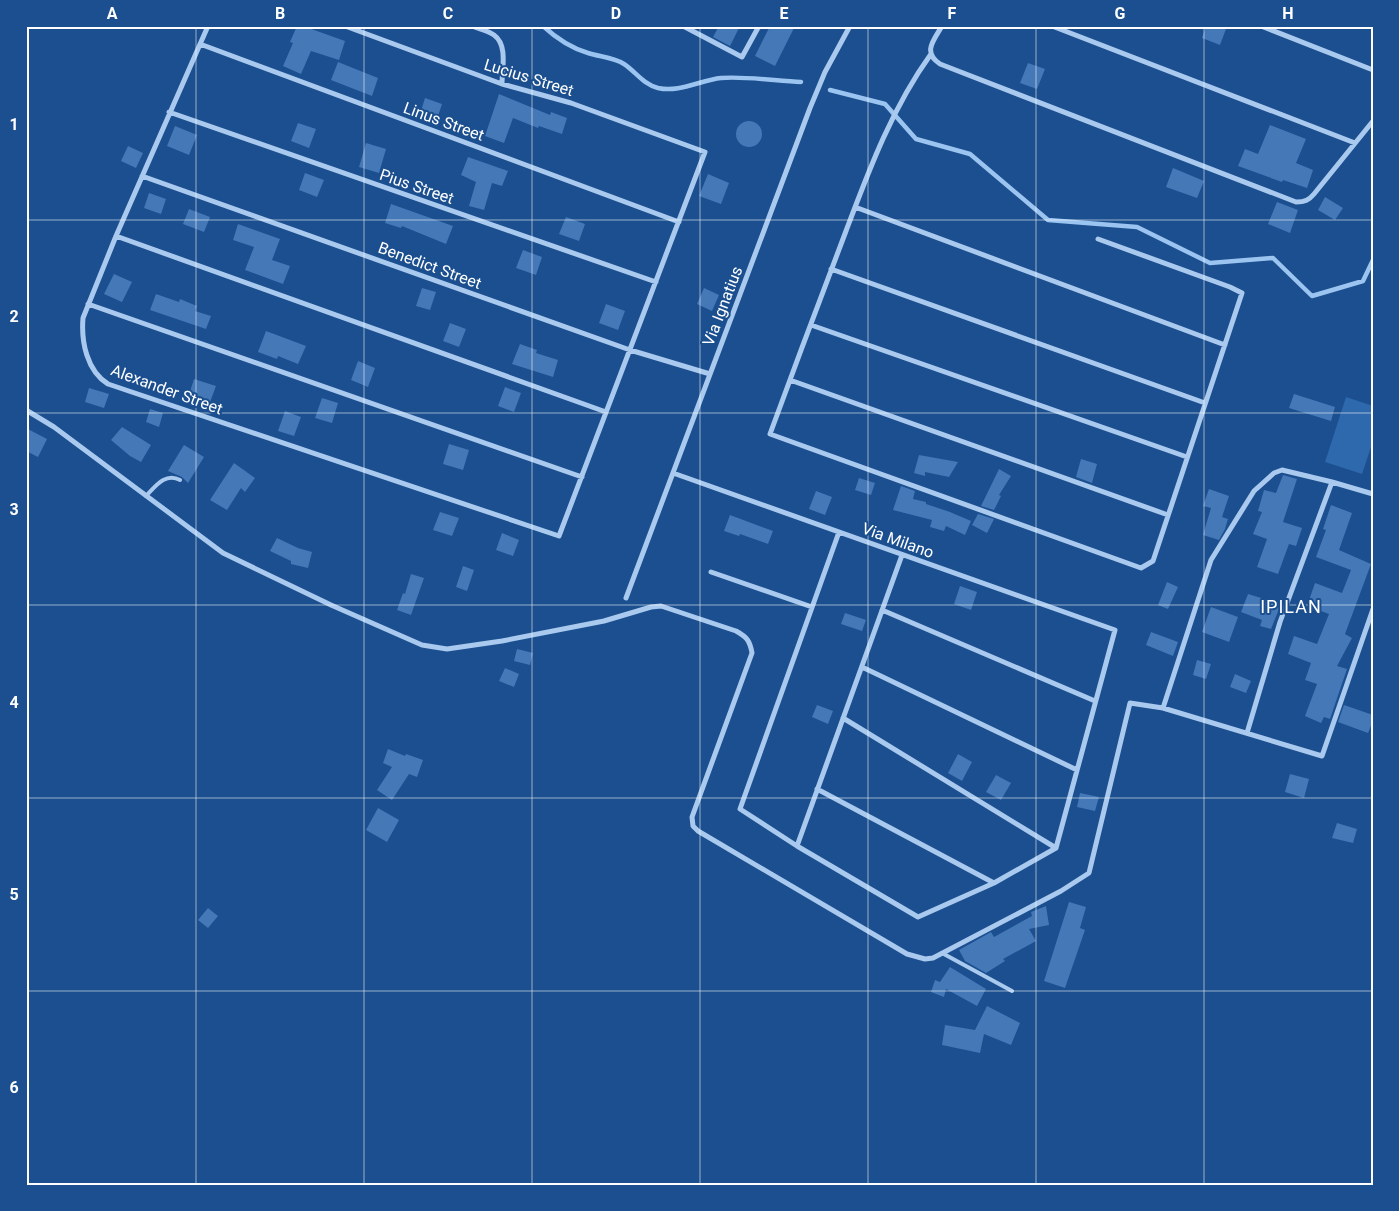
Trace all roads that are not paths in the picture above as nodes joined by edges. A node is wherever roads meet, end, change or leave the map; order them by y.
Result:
1 (208, 26) edge
2 (345, 26) edge
3 (472, 26) edge
4 (683, 26) edge
5 (759, 26) edge
6 (850, 26) edge
7 (942, 26) edge
8 (1052, 26) edge
9 (1261, 26) edge
10 (200, 44) junction
11 (931, 54) junction
12 (1373, 70) edge
13 (502, 84) junction
14 (170, 112) junction
15 (1373, 121) edge
16 (1355, 143) junction
17 (142, 176) junction
18 (855, 207) junction
19 (679, 222) junction
20 (116, 236) junction
21 (1098, 239) dead end
22 (831, 269) junction
23 (656, 282) junction
24 (88, 304) junction
25 (810, 325) junction
26 (1225, 345) junction
27 (630, 350) junction
28 (710, 374) junction
29 (790, 380) junction
30 (1205, 403) junction
31 (26, 410) edge
32 (606, 412) junction
33 (1188, 457) junction
34 (673, 473) junction
35 (582, 477) junction
36 (180, 480) dead end
37 (1332, 482) junction
38 (1373, 494) edge
39 (146, 496) junction
40 (1168, 515) junction
41 (838, 532) junction
42 (902, 554) junction
43 (711, 572) dead end
44 (626, 598) dead end
45 (812, 607) junction
46 (1373, 609) edge
47 (882, 610) junction
48 (862, 667) junction
49 (1095, 701) junction
50 (1163, 708) junction
51 (843, 718) junction
52 (1247, 733) junction
53 (1077, 770) junction
54 (817, 789) junction
55 (797, 846) junction
56 (1056, 848) junction
57 (994, 883) junction
58 (942, 953) junction
59 (1012, 991) dead end

1 - 10 street, Alexander Street
2 - 13 street, Lucius Street
3 - 13 street
4 - 5 street
6 - 28 street, Via Ignatius
7 - 11 street
8 - 16 street
9 - 12 street
10 - 14 street, Alexander Street
10 - 19 street, Linus Street
11 - 16 street
11 - 18 street
13 - 19 street, Lucius Street
14 - 17 street, Alexander Street
14 - 23 street, Pius Street
15 - 16 street
17 - 20 street, Alexander Street
17 - 27 street, Benedict Street
18 - 22 street
18 - 26 street
19 - 23 street
20 - 24 street, Alexander Street
20 - 32 street
21 - 26 street
22 - 25 street
22 - 30 street
23 - 27 street
24 - 35 street
24 - 35 street, Alexander Street
25 - 29 street
25 - 33 street
26 - 30 street
27 - 28 street, Benedict Street
27 - 32 street
28 - 34 street, Via Ignatius
29 - 40 street
29 - 40 street
30 - 33 street
31 - 39 street
32 - 35 street
33 - 40 street
34 - 41 street, Via Milano
34 - 44 street, Via Ignatius
36 - 39 lane
37 - 38 street
37 - 50 street
37 - 52 street
39 - 58 street
41 - 42 street, Via Milano
41 - 45 street
42 - 47 street
42 - 49 street, Via Milano
43 - 45 street
45 - 55 street
46 - 52 street
47 - 48 street
47 - 49 street
48 - 51 street
48 - 53 street
49 - 53 street
50 - 52 street
50 - 58 street
51 - 54 street
51 - 56 street
53 - 56 street
54 - 55 street
54 - 57 street
55 - 57 street
56 - 57 street
58 - 59 lane

